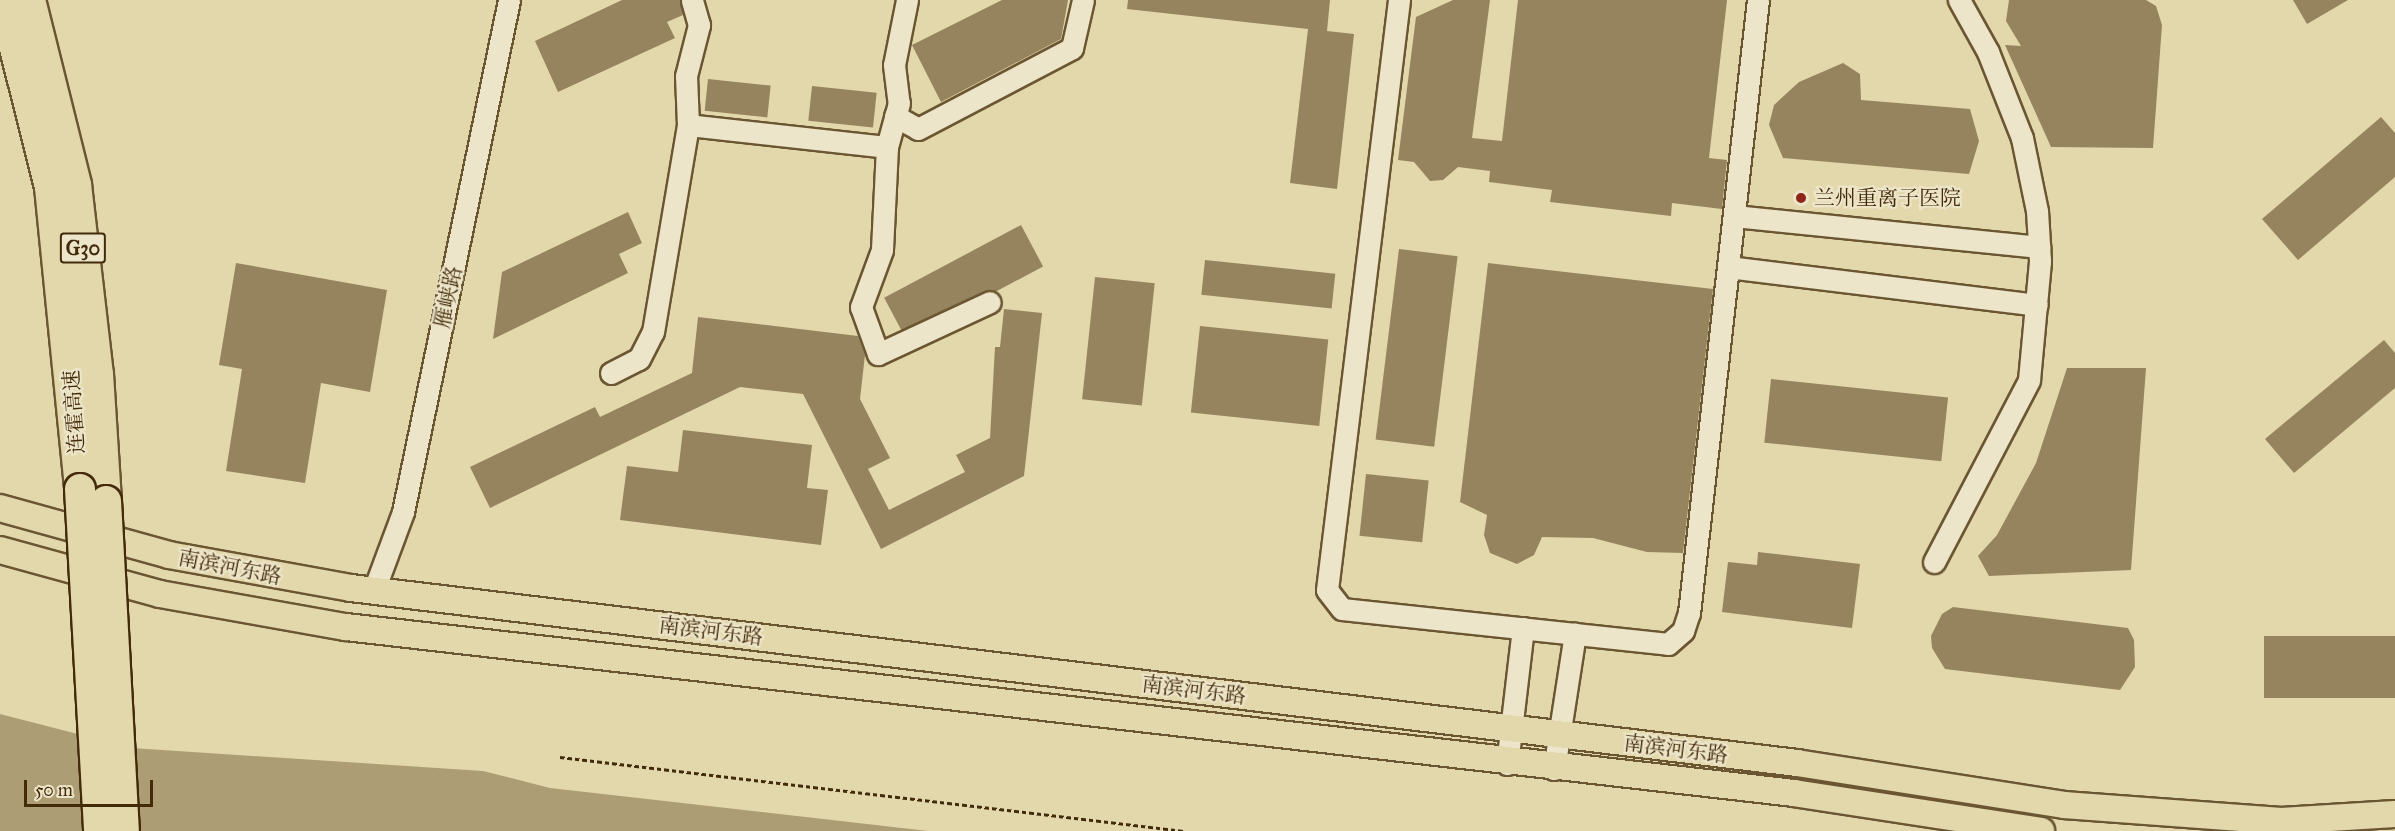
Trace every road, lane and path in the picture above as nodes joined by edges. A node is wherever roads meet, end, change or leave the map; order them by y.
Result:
1 (3, 0) edge
2 (30, 0) edge
3 (509, 0) edge
4 (692, 0) edge
5 (907, 0) edge
6 (1083, 0) edge
7 (1399, 0) edge
8 (1758, 0) edge
9 (1959, 0) edge
10 (895, 116) junction
11 (688, 125) junction
12 (887, 147) junction
13 (1734, 216) junction
14 (2039, 248) junction
15 (1728, 267) junction
16 (990, 302) dead end
17 (2037, 305) junction
18 (611, 373) dead end
19 (93, 495) junction
20 (0, 508) edge
21 (0, 550) edge
22 (1934, 562) dead end
23 (374, 591) junction
24 (413, 595) junction
25 (1523, 628) junction
26 (1575, 634) junction
27 (408, 635) junction
28 (1511, 728) junction
29 (1559, 735) junction
30 (560, 757) dead end
31 (1507, 764) junction
32 (1554, 769) junction
33 (2395, 814) edge
34 (99, 831) edge
35 (124, 831) edge
36 (1184, 831) edge
37 (2041, 831) edge

1 - 19 highway, 连霍高速 / G30
2 - 19 highway, 连霍高速 / G30
3 - 23 street, 雁峡路
4 - 11 street
5 - 10 street
6 - 10 street
7 - 25 street
8 - 13 street
9 - 14 street
10 - 12 street
11 - 12 street
11 - 18 street
12 - 16 street
13 - 14 street
13 - 15 street
14 - 17 street
15 - 17 street
15 - 26 street
17 - 22 street
19 - 34 highway, 连霍高速 / G30, bridge
19 - 35 highway, 连霍高速 / G30, bridge
20 - 23 main road, 南滨河东路
21 - 27 main road, 南滨河东路
23 - 24 main road, 南滨河东路
24 - 27 main road
24 - 28 main road, 南滨河东路
25 - 26 street
25 - 28 street
26 - 29 street
27 - 31 main road, 南滨河东路
28 - 29 main road, 南滨河东路
28 - 31 street
29 - 32 street
29 - 33 main road, 南滨河东路
30 - 36 path
31 - 32 main road, 南滨河东路
32 - 37 main road, 南滨河东路

